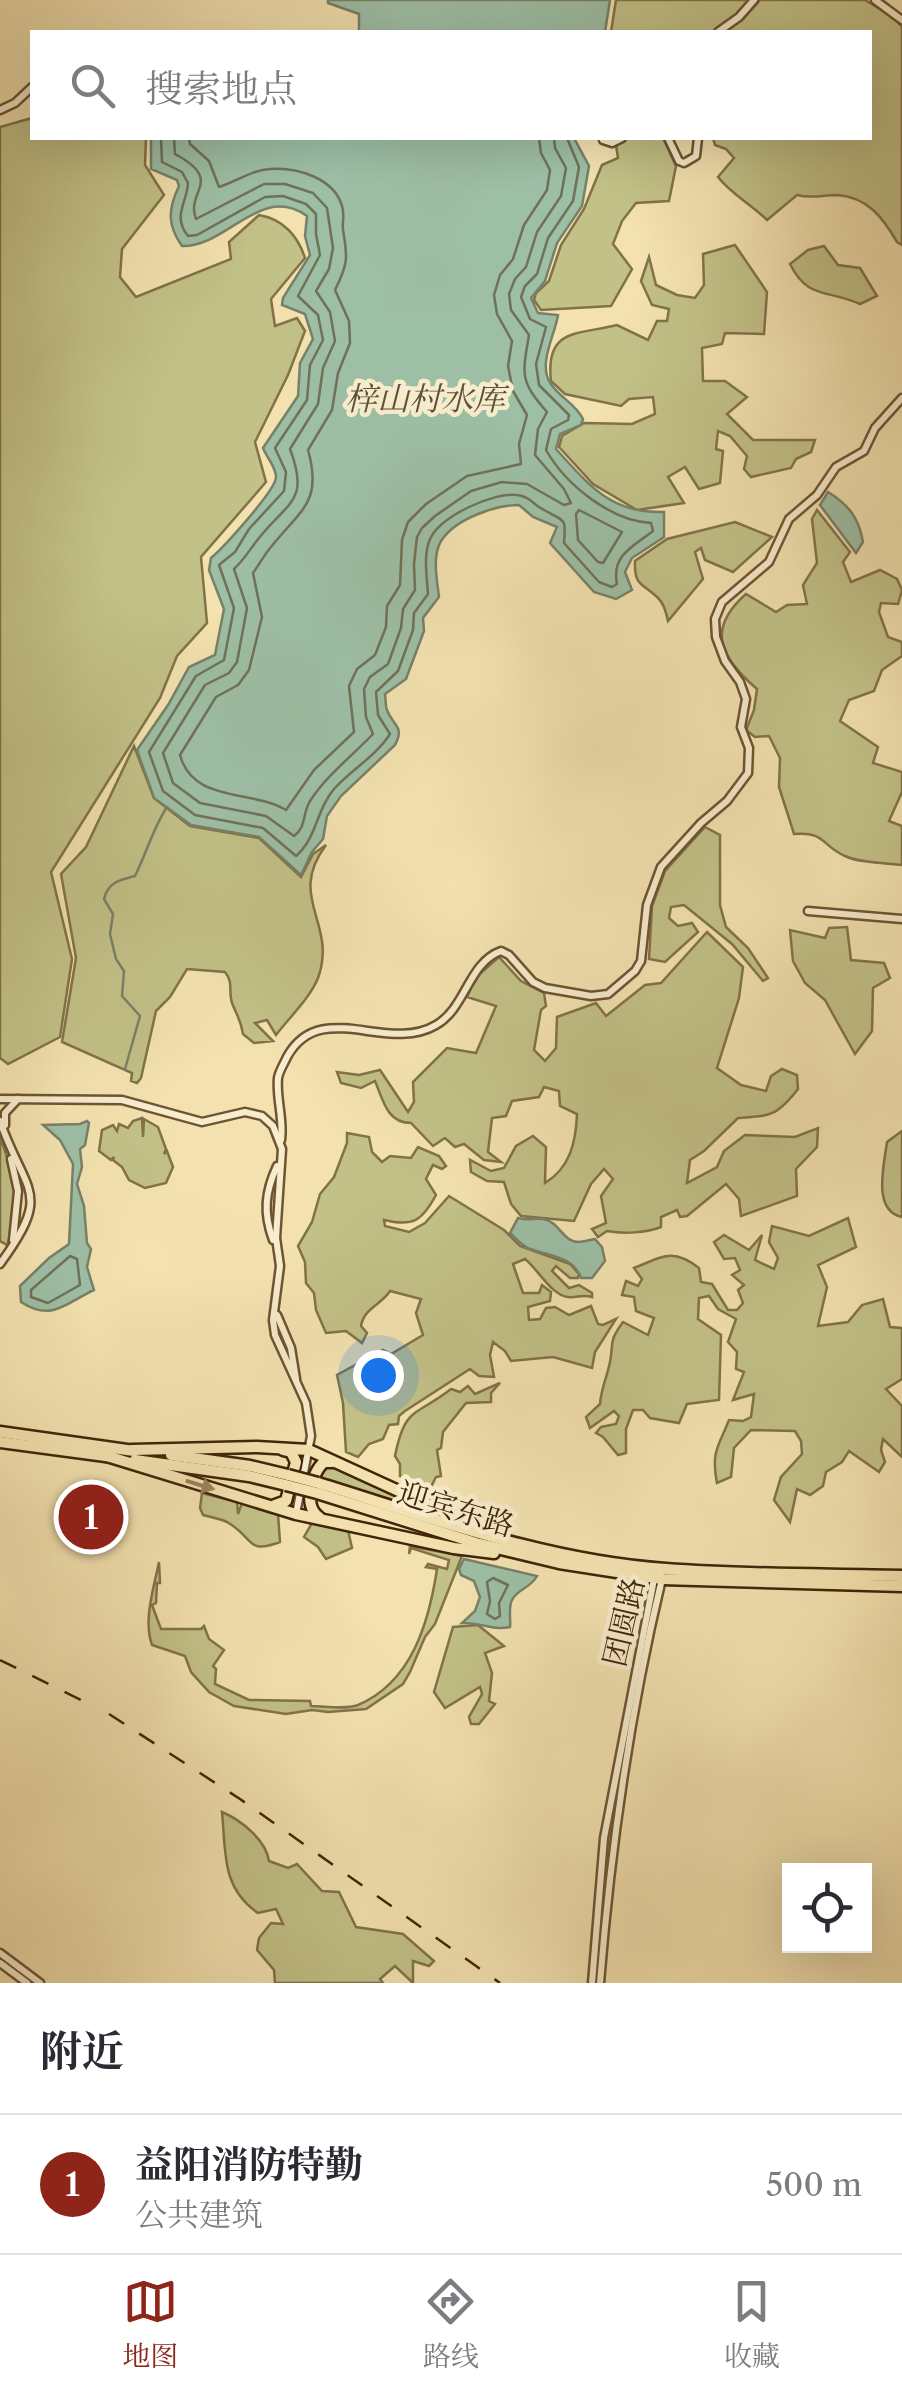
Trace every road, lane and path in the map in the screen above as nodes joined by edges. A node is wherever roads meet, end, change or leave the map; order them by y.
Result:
1 (754, 0) edge
2 (875, 0) edge
3 (902, 20) edge
4 (721, 30) edge
5 (30, 89) edge
6 (0, 110) edge
7 (603, 140) dead end
8 (618, 140) edge
9 (669, 140) edge
10 (698, 140) edge
11 (902, 398) edge
12 (808, 911) dead end
13 (902, 919) edge
14 (0, 1099) edge
15 (19, 1099) junction
16 (281, 1110) junction
17 (266, 1119) junction
18 (0, 1121) edge
19 (281, 1140) junction
20 (8, 1143) junction
21 (14, 1155) junction
22 (280, 1160) junction
23 (12, 1245) junction
24 (277, 1249) junction
25 (0, 1264) edge
26 (0, 1432) edge
27 (0, 1442) edge
28 (257, 1446) junction
29 (132, 1450) junction
30 (309, 1450) junction
31 (107, 1456) junction
32 (357, 1470) junction
33 (287, 1480) junction
34 (318, 1488) junction
35 (244, 1499) junction
36 (296, 1514) junction
37 (339, 1524) junction
38 (508, 1540) junction
39 (520, 1555) junction
40 (659, 1575) junction
41 (902, 1576) edge
42 (902, 1586) edge
43 (0, 1953) edge
44 (0, 1963) edge
45 (27, 1983) edge
46 (40, 1983) edge
47 (592, 1983) edge
48 (600, 1983) edge

1 - 4 street
2 - 3 street
5 - 6 street
7 - 8 street
9 - 10 street
11 - 16 street
12 - 13 street
14 - 15 street
15 - 17 street
15 - 21 street
16 - 17 street
16 - 19 street
17 - 19 street
18 - 20 street
19 - 22 street
20 - 21 street
20 - 23 street
21 - 23 street
22 - 24 street
22 - 24 street
23 - 25 street
24 - 30 street
26 - 29 highway, 迎宾东路
27 - 31 highway, 迎宾东路
28 - 29 highway
28 - 30 highway
28 - 35 highway
29 - 33 highway, 迎宾东路
30 - 32 highway
30 - 36 street
31 - 33 highway, 迎宾东路
31 -> 35 highway
32 - 37 highway
32 - 38 highway
33 - 34 highway, 迎宾东路, bridge
34 - 38 highway, 迎宾东路
34 - 39 highway, 迎宾东路
35 - 36 highway
36 - 37 highway
37 - 39 highway
38 - 40 highway, 迎宾东路
39 - 40 highway, 迎宾东路
40 - 41 highway, 迎宾东路
40 - 42 highway, 迎宾东路
40 - 47 street, 团圆路
40 - 48 street, 团圆路
43 - 46 street
44 - 45 street

